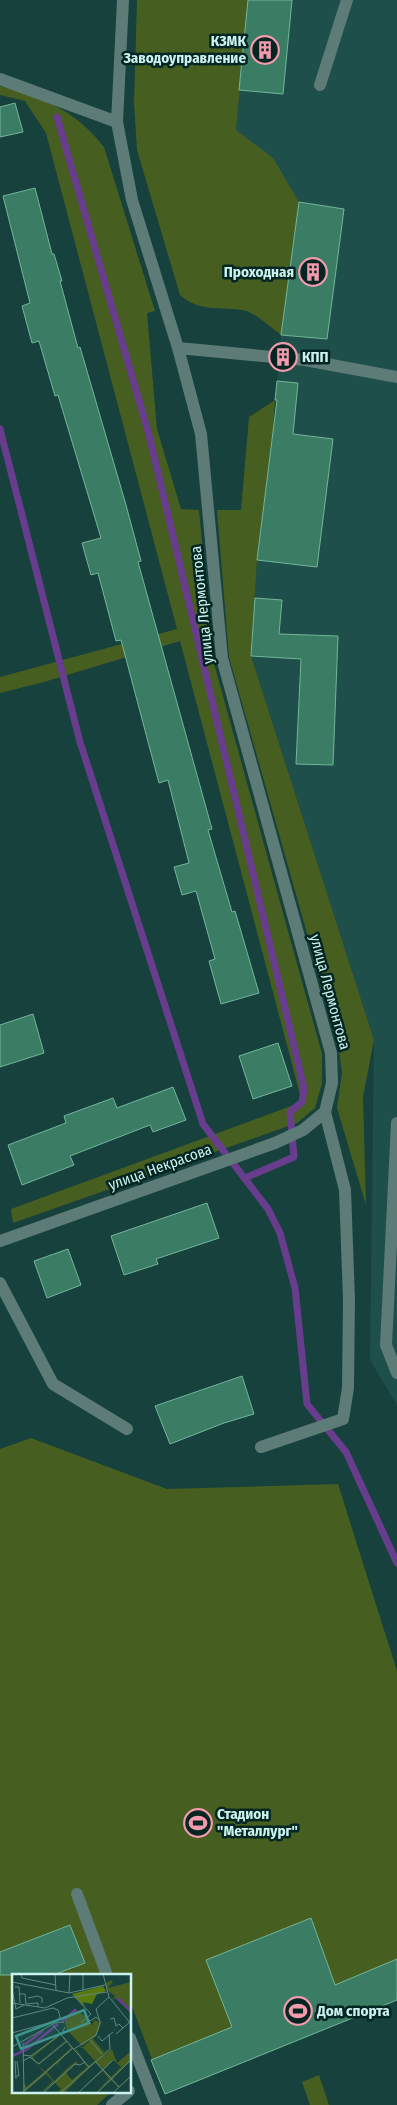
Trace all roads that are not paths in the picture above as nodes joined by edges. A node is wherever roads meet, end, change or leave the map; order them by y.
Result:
1 (123, 0) edge
2 (347, 0) edge
3 (0, 79) edge
4 (320, 85) dead end
5 (117, 122) junction
6 (178, 348) junction
7 (397, 377) edge
8 (325, 1112) junction
9 (397, 1123) edge
10 (0, 1241) edge
11 (0, 1283) edge
12 (397, 1373) edge
13 (127, 1429) dead end
14 (261, 1447) dead end
15 (78, 1894) dead end
16 (107, 1974) edge
17 (131, 2041) edge
18 (145, 2079) junction
19 (131, 2090) edge
20 (129, 2092) edge
21 (112, 2105) edge
22 (156, 2105) edge

1 - 5 street, улица Лермонтова
2 - 4 street
3 - 5 street
5 - 6 street, улица Лермонтова
6 - 7 street
6 - 8 street, улица Лермонтова
8 - 10 street, улица Некрасова
8 - 14 street
9 - 12 street
11 - 13 street
15 - 16 street
17 - 18 street
18 - 19 street
18 - 22 street
20 - 21 street

